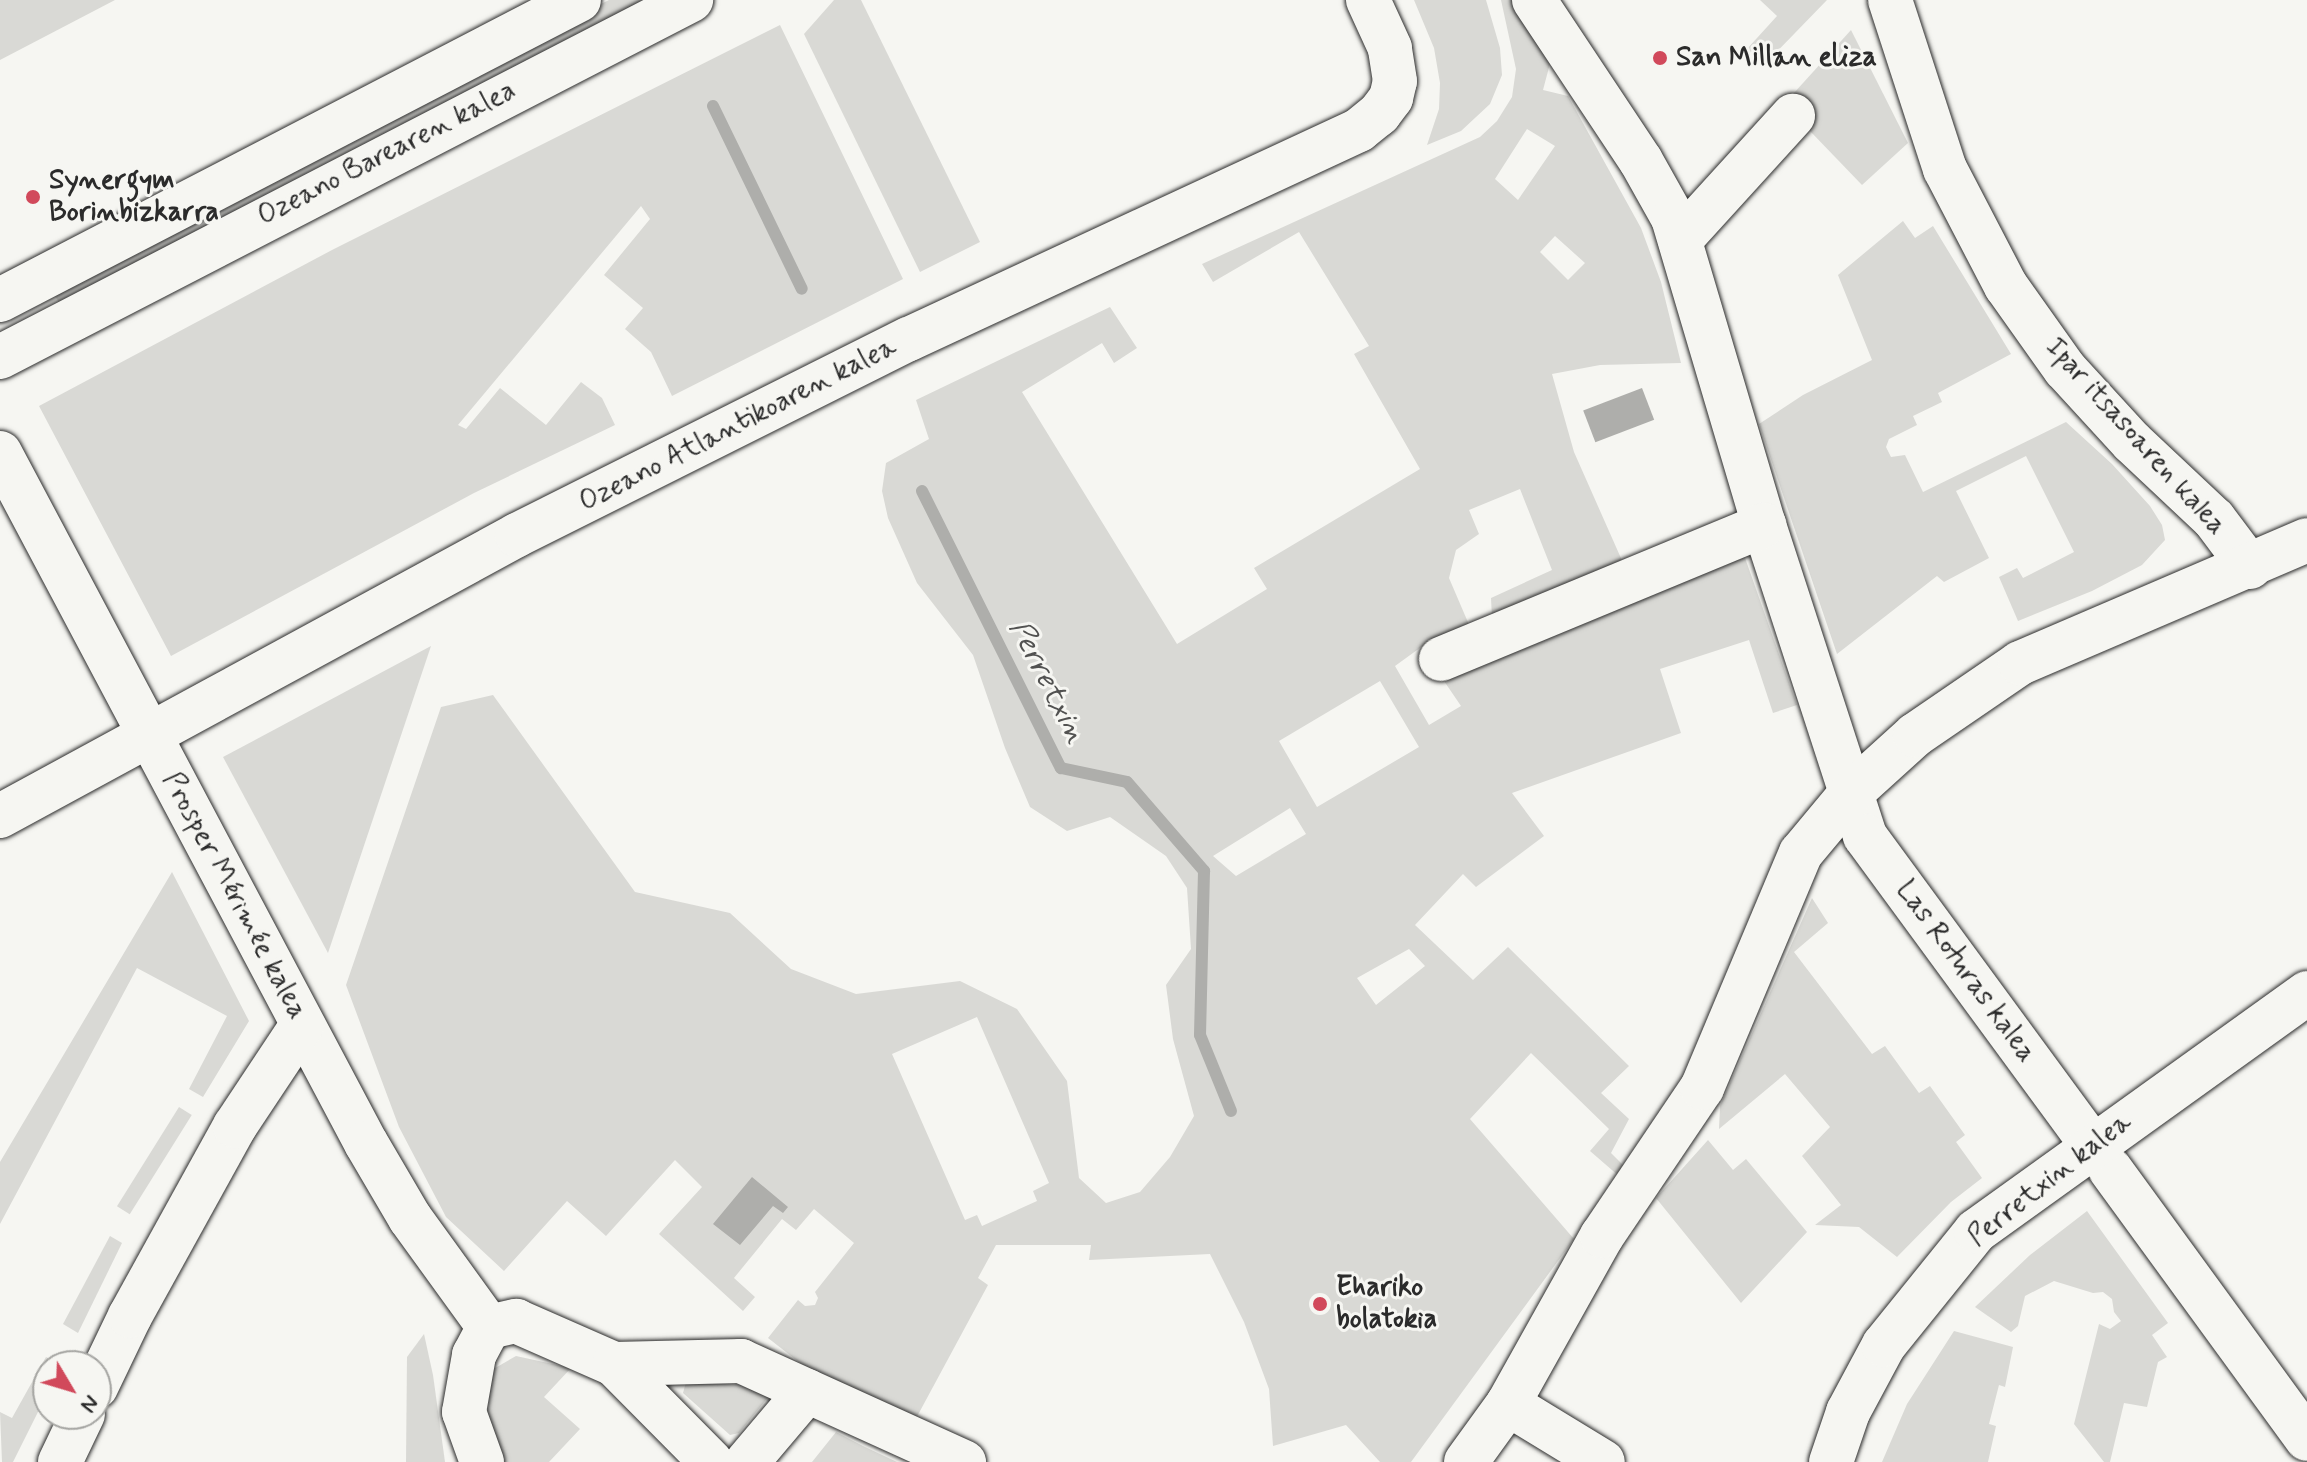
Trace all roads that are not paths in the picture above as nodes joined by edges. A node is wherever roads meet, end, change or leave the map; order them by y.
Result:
1 (579, 0) edge
2 (691, 0) edge
3 (1368, 0) edge
4 (1534, 0) edge
5 (1890, 0) edge
6 (1793, 116) dead end
7 (1680, 240) junction
8 (0, 300) edge
9 (0, 357) edge
10 (0, 453) edge
11 (1764, 525) junction
12 (2307, 540) edge
13 (2250, 567) junction
14 (1441, 659) dead end
15 (150, 734) junction
16 (1851, 793) junction
17 (0, 816) edge
18 (2307, 993) edge
19 (302, 1025) junction
20 (2101, 1157) junction
21 (489, 1327) junction
22 (112, 1354) edge
23 (614, 1364) junction
24 (807, 1391) junction
25 (1508, 1404) junction
26 (75, 1430) edge
27 (2307, 1439) edge
28 (60, 1462) edge
29 (482, 1462) edge
30 (711, 1462) edge
31 (747, 1462) edge
32 (964, 1462) edge
33 (1466, 1462) edge
34 (1603, 1462) edge
35 (1831, 1462) edge

1 - 8 street, Ozeano Barearen kalea
2 - 9 street, Ozeano Barearen kalea
3 - 15 street, Ozeano Atlantikoaren kalea
4 - 7 street, Las Roturas kalea
5 - 13 street, Ipar itsasoaren kalea
6 - 7 street
7 - 11 street, Las Roturas kalea
10 - 15 street, Prosper Mérimée kalea
11 - 14 street
11 - 16 street, Las Roturas kalea
12 - 13 street
13 - 16 street
15 - 17 street, Ozeano Atlantikoaren kalea
15 - 19 street, Prosper Mérimée kalea
16 - 20 street, Las Roturas kalea
16 - 25 street
18 - 20 street, Perretxin kalea
19 - 21 street, Prosper Mérimée kalea
19 - 22 street
20 - 27 street, Las Roturas kalea
20 - 35 street, Perretxin kalea
21 - 23 street
21 - 29 street
23 - 24 street
23 - 30 street
24 - 31 street
24 - 32 street
25 - 33 street
25 - 34 street
26 - 28 street

